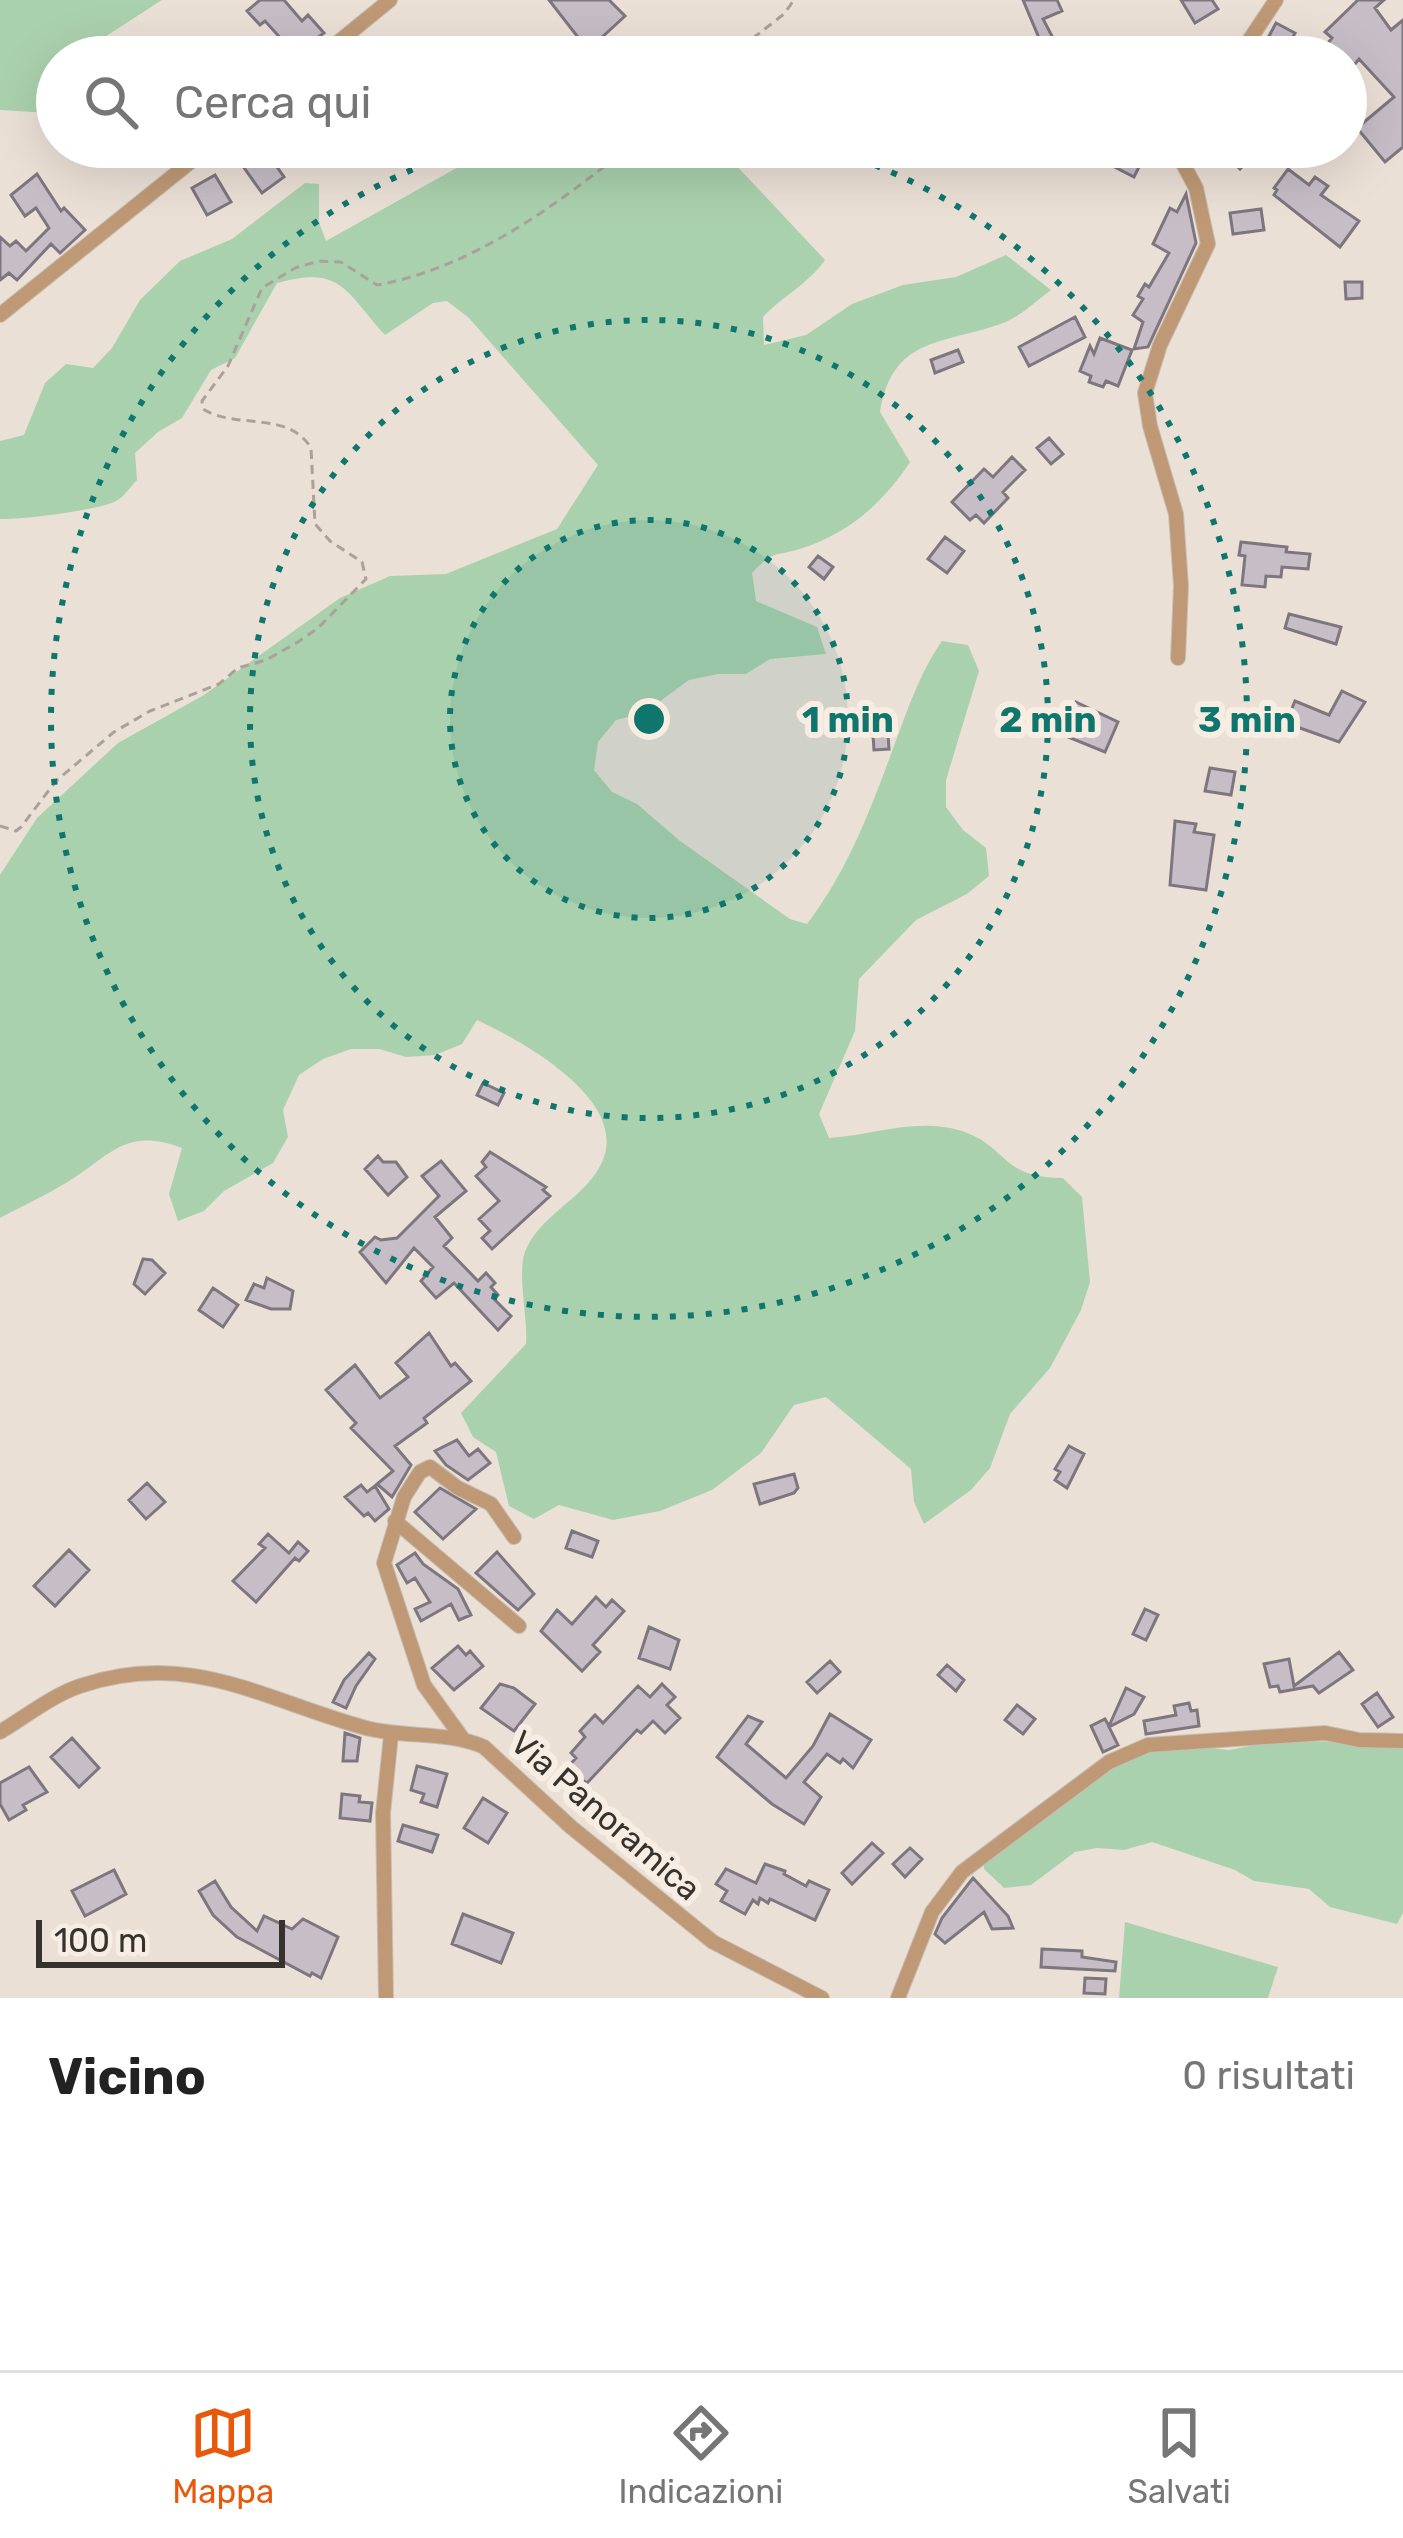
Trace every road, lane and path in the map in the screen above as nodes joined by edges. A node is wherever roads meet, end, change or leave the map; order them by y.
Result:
1 (391, 0) edge
2 (794, 0) edge
3 (1276, 0) edge
4 (346, 36) edge
5 (756, 36) edge
6 (1252, 36) edge
7 (183, 168) edge
8 (603, 168) edge
9 (1185, 168) edge
10 (0, 316) edge
11 (1178, 658) dead end
12 (0, 826) edge
13 (395, 1521) junction
14 (514, 1538) dead end
15 (519, 1626) dead end
16 (0, 1732) edge
17 (391, 1735) junction
18 (463, 1739) junction
19 (1403, 1741) edge
20 (386, 1998) edge
21 (822, 1998) edge
22 (898, 1998) edge

1 - 4 street
2 - 5 path
3 - 6 street
7 - 10 street
8 - 12 path
9 - 11 street
13 - 14 street
13 - 15 street
13 - 18 street
16 - 17 street, Via Panoramica
17 - 18 street, Via Panoramica
17 - 20 street
18 - 21 street, Via Panoramica
19 - 22 street

